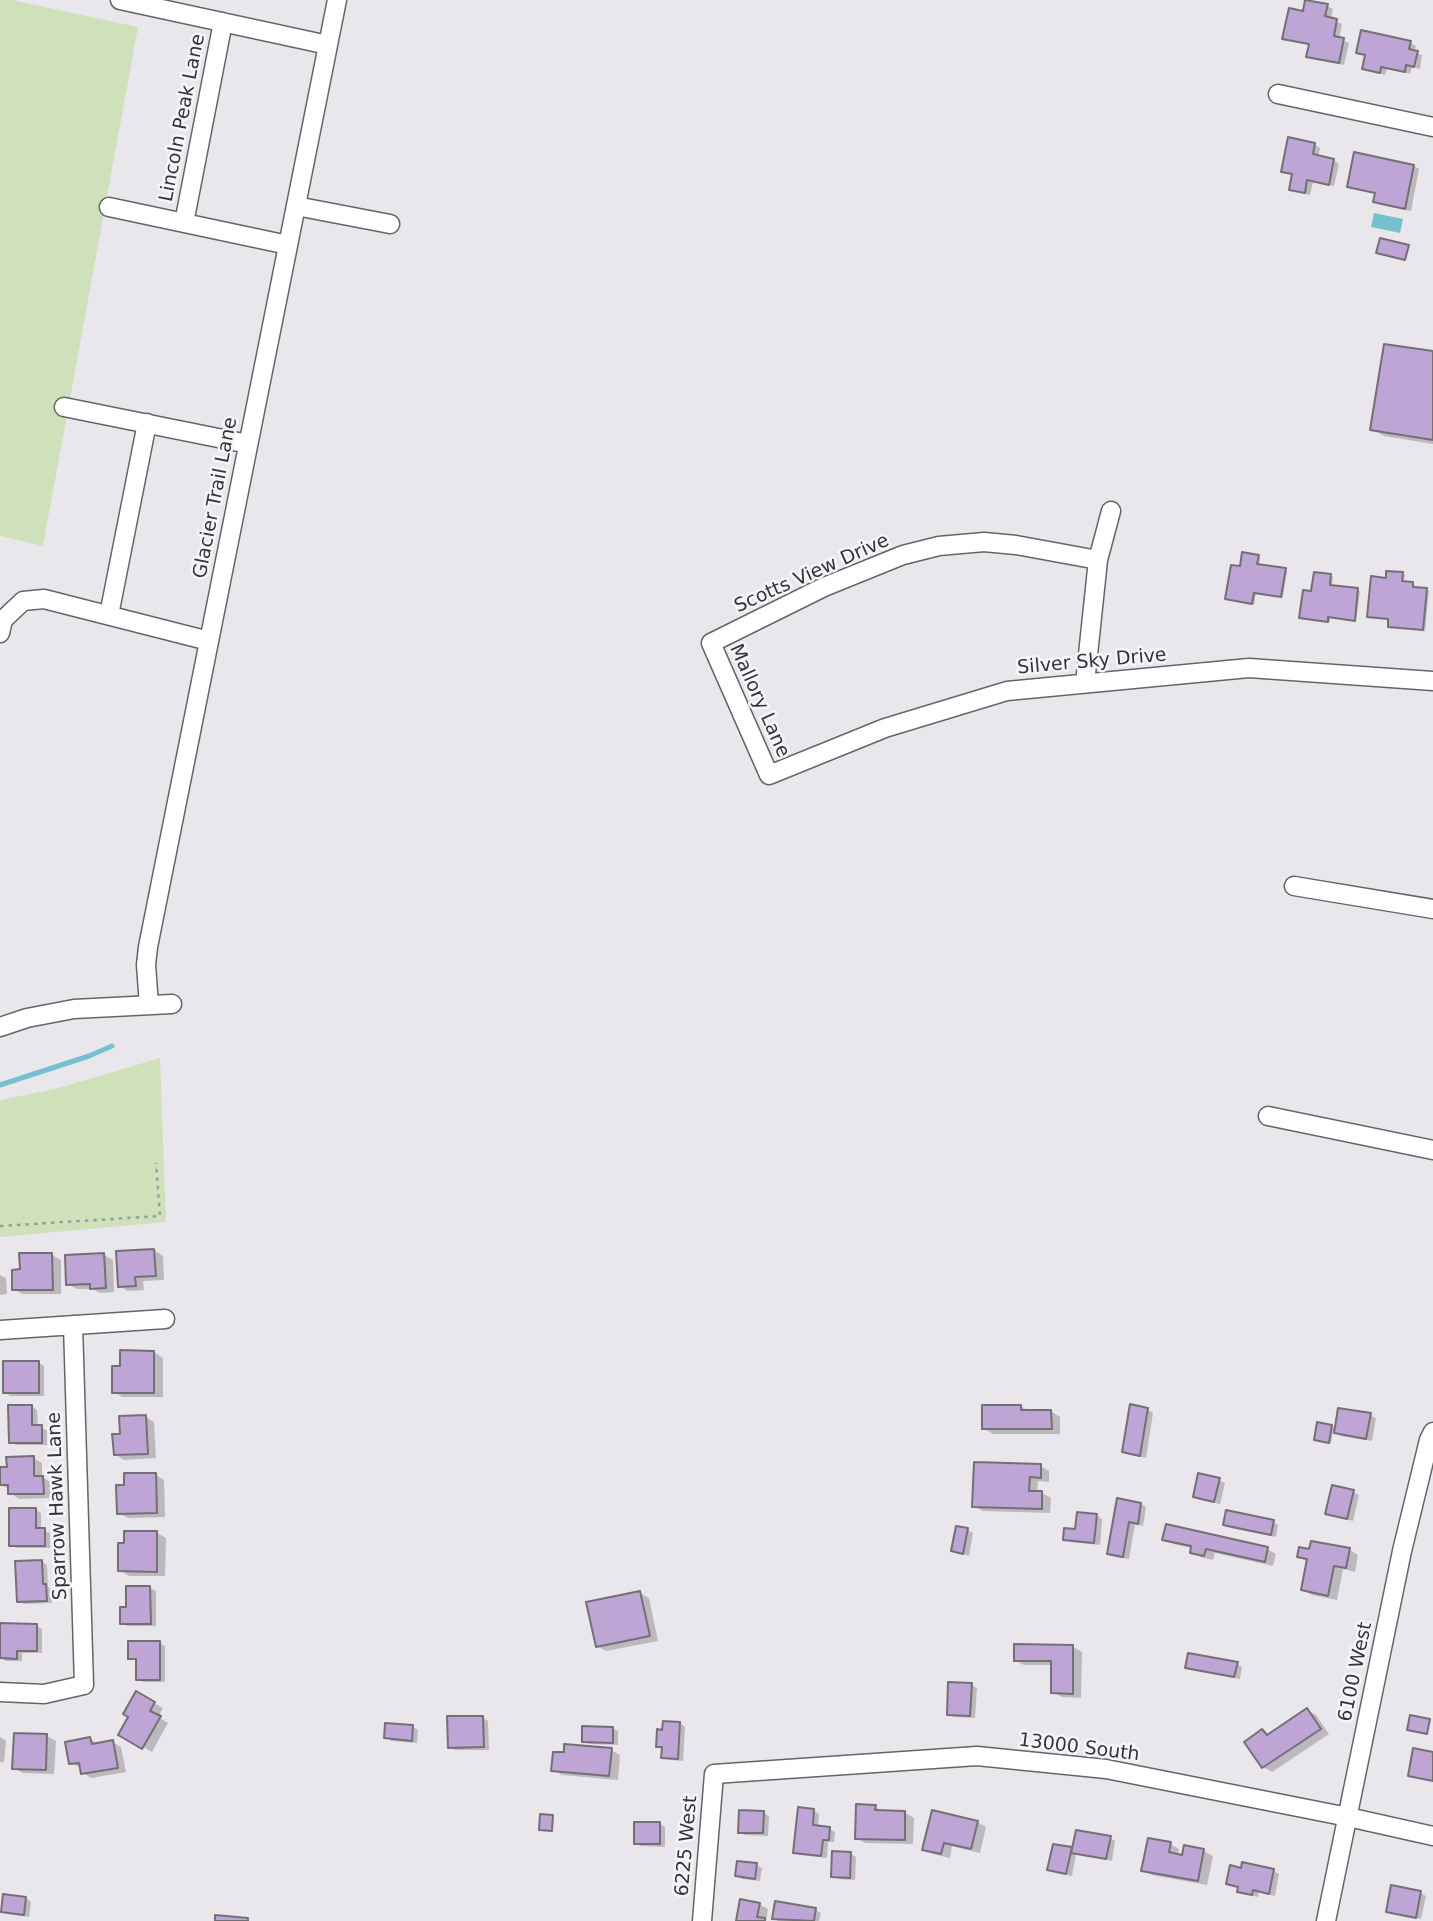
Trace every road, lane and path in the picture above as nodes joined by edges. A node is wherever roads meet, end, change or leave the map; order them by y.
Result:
1 (120, 0) edge
2 (337, 0) edge
3 (223, 22) junction
4 (328, 45) junction
5 (1278, 93) dead end
6 (1433, 127) edge
7 (296, 206) junction
8 (109, 207) dead end
9 (184, 223) junction
10 (390, 225) dead end
11 (288, 245) junction
12 (64, 407) dead end
13 (147, 423) junction
14 (248, 444) junction
15 (1111, 511) dead end
16 (1098, 560) junction
17 (109, 615) junction
18 (0, 633) edge
19 (209, 641) junction
20 (711, 643) joint
21 (1433, 681) edge
22 (1085, 683) junction
23 (769, 775) joint
24 (1294, 886) dead end
25 (1433, 909) edge
26 (172, 1004) dead end
27 (149, 1005) junction
28 (0, 1027) edge
29 (1268, 1116) dead end
30 (1433, 1150) edge
31 (156, 1163) dead end
32 (0, 1226) edge
33 (165, 1320) dead end
34 (72, 1325) junction
35 (0, 1330) edge
36 (1433, 1432) edge
37 (0, 1692) edge
38 (714, 1774) joint
39 (1348, 1817) junction
40 (1433, 1836) edge
41 (702, 1921) edge
42 (1326, 1921) edge

1 - 3 street
2 - 4 street, Glacier Trail Lane
3 - 4 street
3 - 9 street, Lincoln Peak Lane
4 - 7 street, Glacier Trail Lane
5 - 6 street
7 - 10 street
7 - 11 street, Glacier Trail Lane
8 - 9 street
9 - 11 street
11 - 14 street, Glacier Trail Lane
12 - 13 street
13 - 14 street
13 - 17 street
14 - 19 street, Glacier Trail Lane
15 - 16 street
16 - 20 street, Scotts View Drive
16 - 22 street
17 - 18 street
17 - 19 street
19 - 27 street, Glacier Trail Lane
20 - 23 street, Mallory Lane
21 - 22 street, Silver Sky Drive
22 - 23 street, Silver Sky Drive
24 - 25 street
26 - 27 street
27 - 28 street
29 - 30 street
31 - 32 path
33 - 34 street
34 - 35 street
34 - 37 street, Sparrow Hawk Lane
36 - 39 street, 6100 West
38 - 39 street, 13000 South
38 - 41 street, 6225 West
39 - 40 street, 13000 South
39 - 42 street, 6100 West

